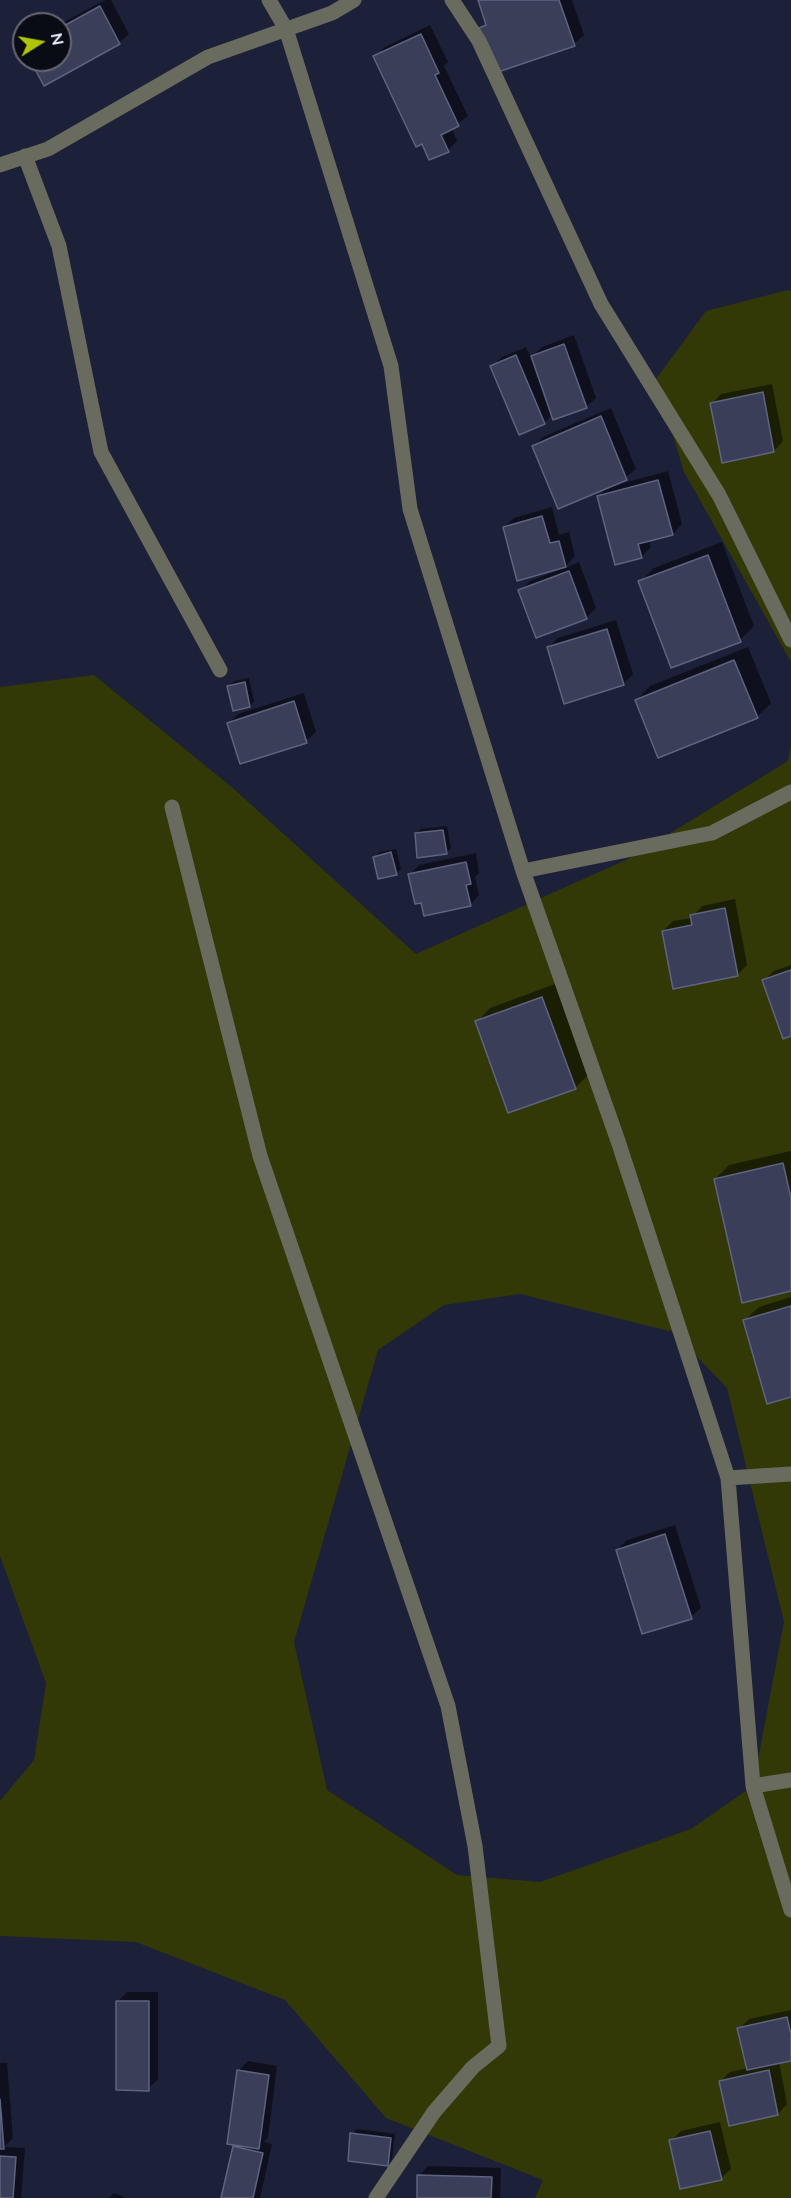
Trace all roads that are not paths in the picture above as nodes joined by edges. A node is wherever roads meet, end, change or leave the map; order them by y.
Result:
1 (269, 0) edge
2 (354, 0) edge
3 (452, 0) edge
4 (286, 29) junction
5 (25, 156) junction
6 (0, 165) edge
7 (791, 640) edge
8 (220, 670) dead end
9 (791, 792) edge
10 (172, 807) dead end
11 (523, 871) junction
12 (791, 1474) edge
13 (728, 1478) junction
14 (791, 1780) edge
15 (753, 1786) junction
16 (791, 1910) edge
17 (376, 2198) edge

1 - 4 street
2 - 4 street
3 - 7 street
4 - 5 street
4 - 11 street
5 - 6 street
5 - 8 street
9 - 11 street
10 - 17 street
11 - 13 street
12 - 13 street
13 - 15 street
14 - 15 street
15 - 16 street

